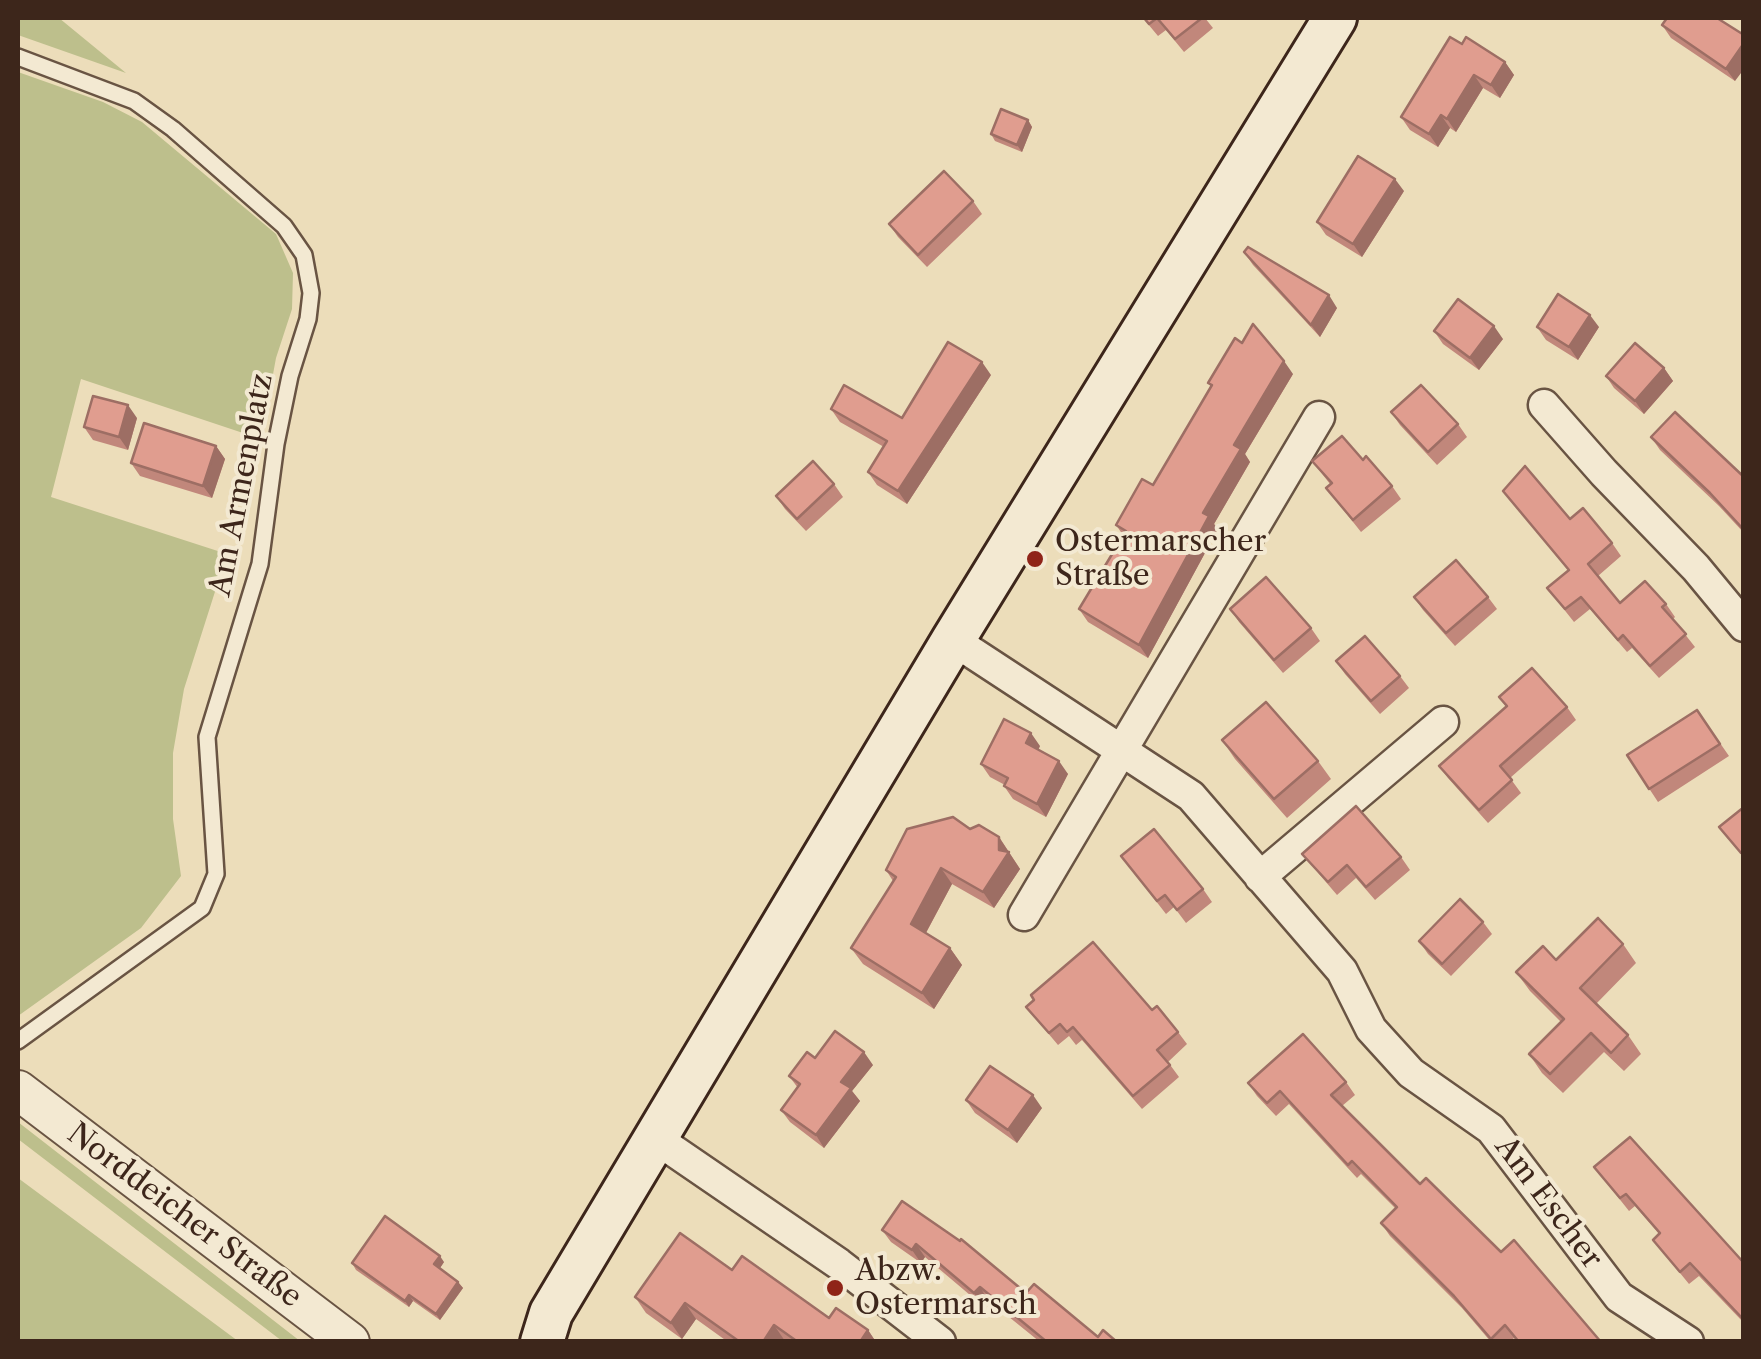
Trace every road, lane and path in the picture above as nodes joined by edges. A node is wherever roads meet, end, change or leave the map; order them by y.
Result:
1 (1335, 18) edge
2 (18, 57) edge
3 (1544, 405) dead end
4 (1318, 416) dead end
5 (1744, 626) edge
6 (953, 640) junction
7 (1443, 722) dead end
8 (1124, 751) junction
9 (1260, 876) junction
10 (1024, 915) dead end
11 (18, 1041) edge
12 (18, 1090) edge
13 (655, 1138) junction
14 (547, 1327) edge
15 (350, 1342) edge
16 (519, 1342) edge
17 (940, 1342) edge
18 (1688, 1342) edge

1 - 6 main road
2 - 11 lane, Am Armenplatz
3 - 5 street
4 - 8 street
6 - 8 street, Am Escher
6 - 13 main road
7 - 9 street
8 - 9 street, Am Escher
8 - 10 street
9 - 18 street, Am Escher
12 - 15 street, Norddeicher Straße
13 - 14 main road
13 - 17 street
14 - 16 main road

